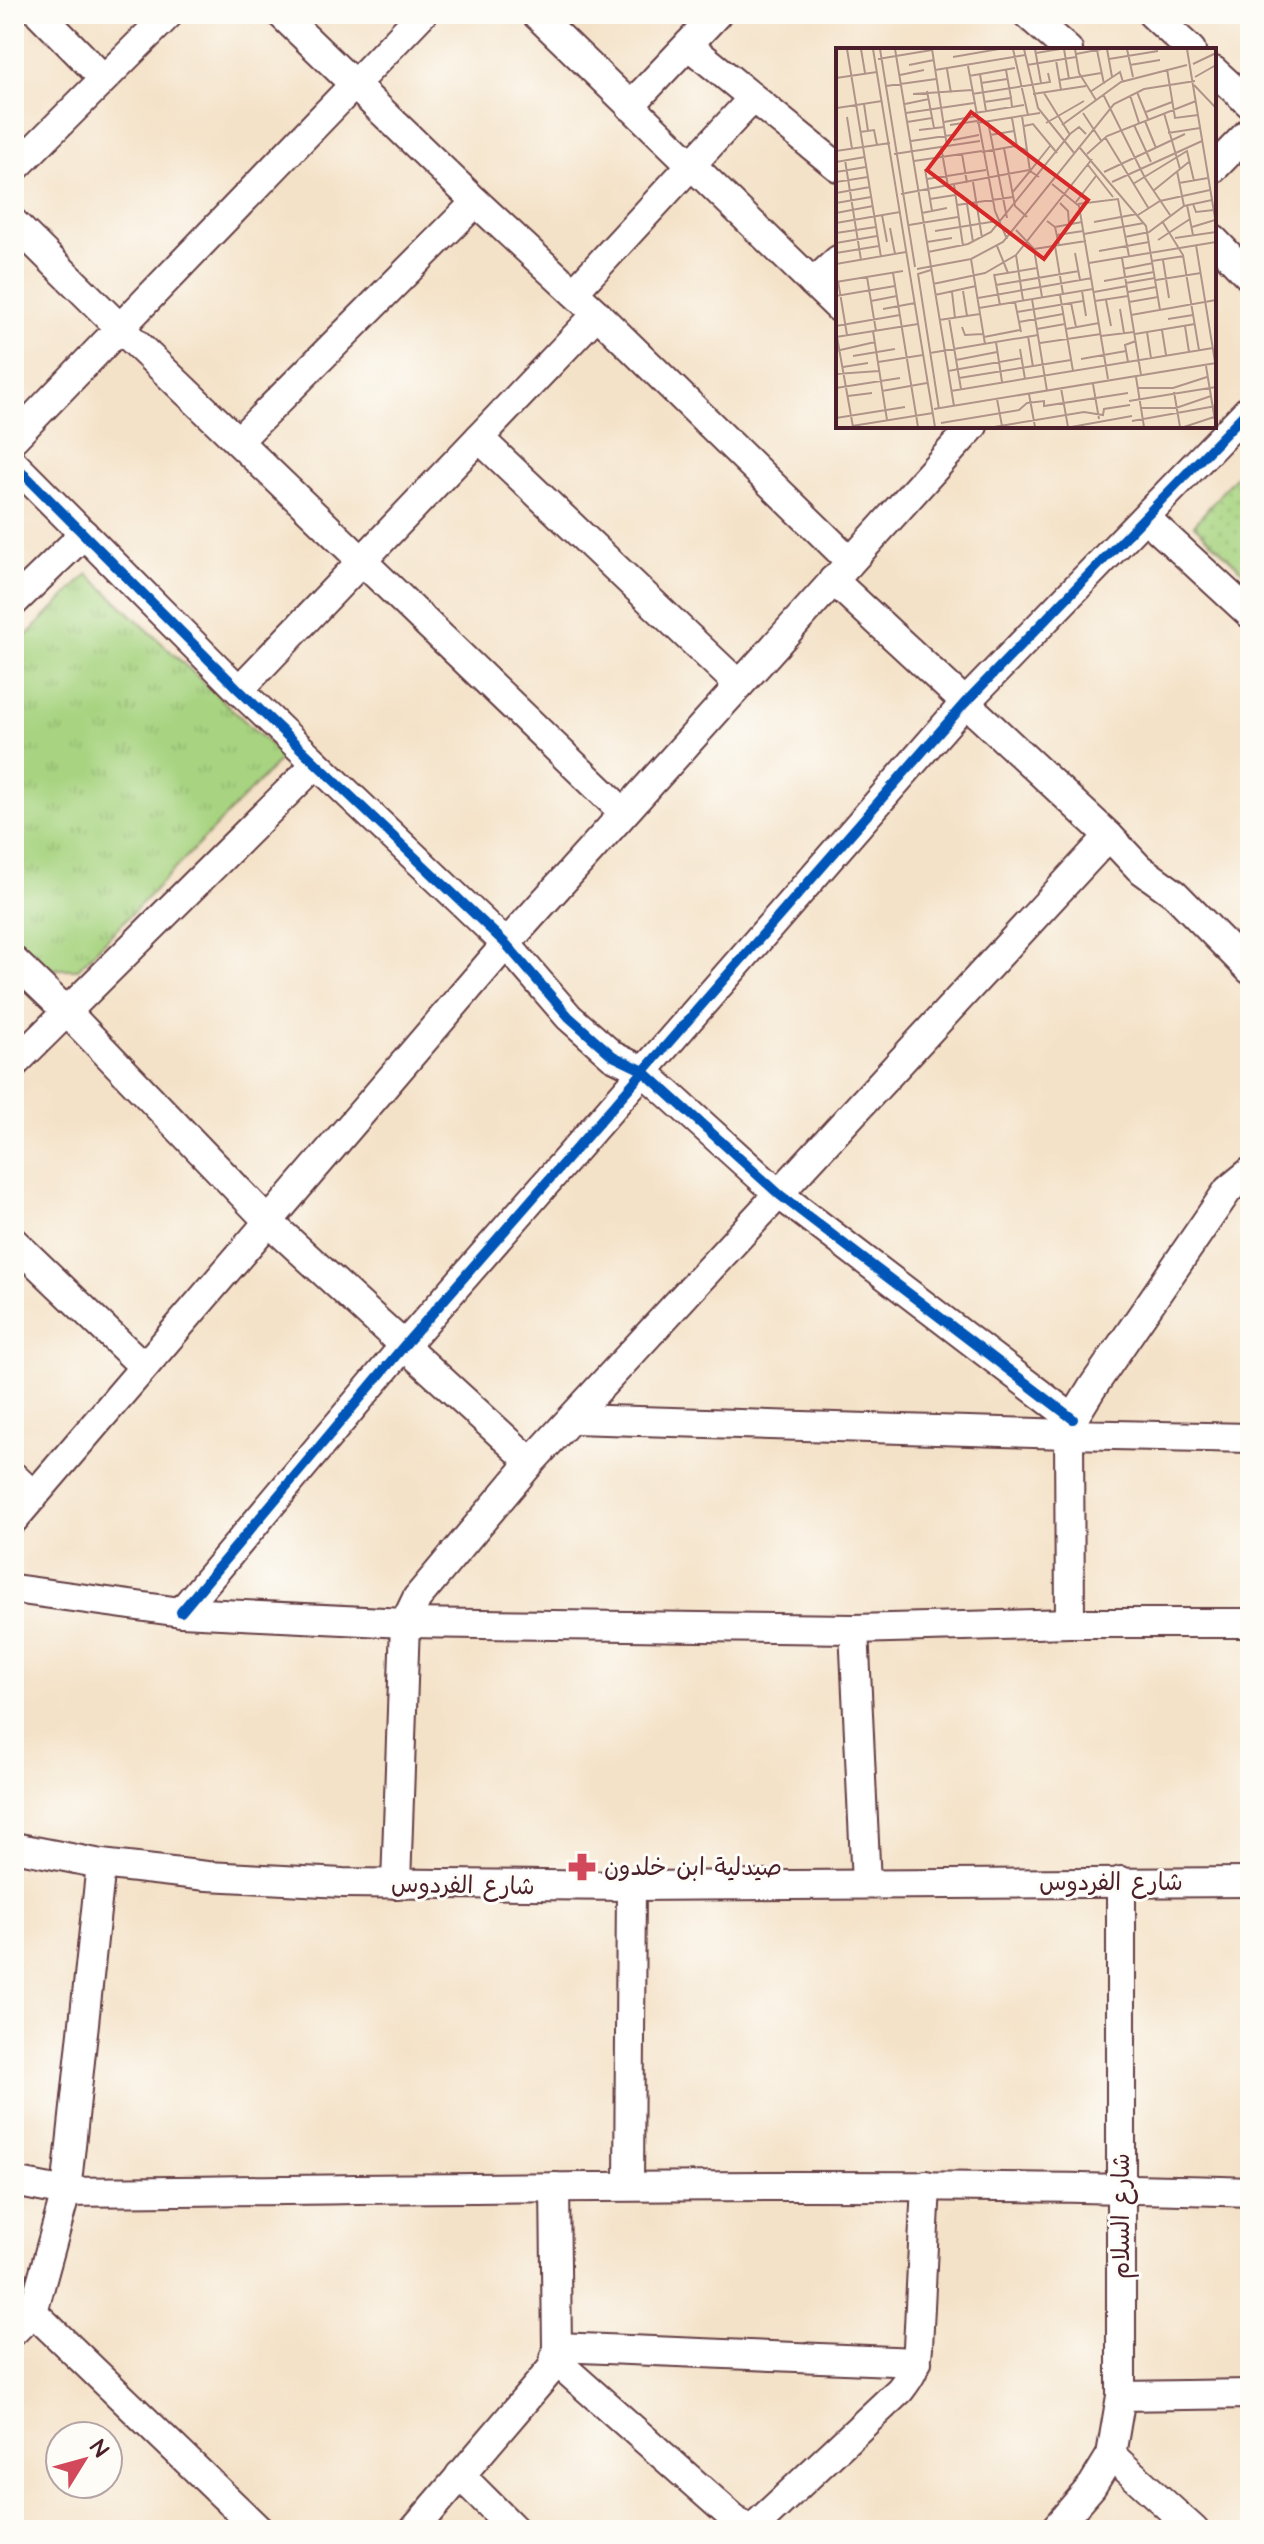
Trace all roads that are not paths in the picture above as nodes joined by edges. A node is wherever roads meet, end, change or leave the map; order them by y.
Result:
1 (40, 14) edge
2 (169, 14) edge
3 (281, 14) edge
4 (422, 14) edge
5 (717, 14) edge
6 (1152, 14) edge
7 (1029, 15) edge
8 (548, 18) edge
9 (688, 45) junction
10 (1066, 48) edge
11 (1189, 48) edge
12 (1216, 73) edge
13 (103, 78) junction
14 (352, 85) junction
15 (752, 99) junction
16 (1250, 104) edge
17 (630, 106) junction
18 (1250, 131) edge
19 (692, 165) junction
20 (836, 165) edge
21 (1216, 166) edge
22 (14, 169) edge
23 (476, 202) junction
24 (14, 223) edge
25 (1216, 242) edge
26 (836, 262) edge
27 (1250, 277) edge
28 (813, 283) junction
29 (574, 292) junction
30 (836, 305) edge
31 (597, 314) junction
32 (120, 328) junction
33 (1250, 408) edge
34 (967, 428) edge
35 (14, 438) edge
36 (479, 438) junction
37 (238, 441) junction
38 (14, 464) edge
39 (1146, 518) junction
40 (84, 534) junction
41 (362, 562) junction
42 (841, 571) junction
43 (14, 602) edge
44 (1250, 614) edge
45 (739, 685) junction
46 (239, 690) junction
47 (964, 704) junction
48 (316, 764) junction
49 (623, 812) junction
50 (1109, 836) junction
51 (506, 944) junction
52 (14, 961) edge
53 (1250, 970) edge
54 (65, 1010) junction
55 (14, 1064) edge
56 (642, 1070) junction
57 (1250, 1172) edge
58 (780, 1195) junction
59 (269, 1222) junction
60 (14, 1242) edge
61 (403, 1347) junction
62 (143, 1366) junction
63 (572, 1419) junction
64 (1071, 1426) junction
65 (1250, 1438) edge
66 (531, 1462) junction
67 (24, 1486) edge
68 (14, 1519) edge
69 (14, 1589) edge
70 (181, 1612) junction
71 (405, 1623) junction
72 (1070, 1623) junction
73 (1250, 1623) edge
74 (854, 1629) junction
75 (14, 1847) edge
76 (101, 1864) junction
77 (1121, 1881) junction
78 (1250, 1882) edge
79 (396, 1884) junction
80 (866, 1884) junction
81 (631, 1886) junction
82 (14, 2182) edge
83 (629, 2185) junction
84 (926, 2185) junction
85 (555, 2187) junction
86 (1121, 2188) junction
87 (66, 2192) junction
88 (1250, 2192) edge
89 (23, 2322) edge
90 (556, 2354) junction
91 (917, 2362) junction
92 (1250, 2394) edge
93 (1121, 2396) junction
94 (1111, 2455) junction
95 (460, 2475) junction
96 (259, 2530) edge
97 (414, 2530) edge
98 (515, 2530) edge
99 (749, 2530) edge
100 (1054, 2530) edge
101 (1194, 2530) edge

1 - 13 street
2 - 13 street
3 - 14 street
4 - 14 street
5 - 9 street
6 - 11 street
7 - 10 street
8 - 17 street
9 - 15 street
9 - 17 street
12 - 16 street
13 - 22 street
14 - 23 street
14 - 32 street
15 - 19 street
15 - 20 street
17 - 19 street
18 - 21 street
19 - 28 street
19 - 29 street
23 - 29 street
23 - 37 street
24 - 32 street
25 - 27 street
26 - 28 street
28 - 30 street
29 - 31 street
31 - 36 street
31 - 42 street
32 - 35 street
32 - 37 street
33 - 39 street
34 - 42 street
36 - 41 street
36 - 45 street
37 - 41 street
38 - 40 street
39 - 44 street
39 - 47 street
40 - 43 street
40 - 46 street
41 - 46 street
41 - 49 street
42 - 45 street
42 - 47 street
45 - 49 street
46 - 48 street
47 - 50 street
47 - 56 street
48 - 51 street
48 - 54 street
49 - 51 street
50 - 53 street
50 - 58 street
51 - 56 street
51 - 59 street
52 - 54 street
54 - 55 street
54 - 59 street
56 - 58 street
56 - 61 street
57 - 64 street
58 - 63 street
58 - 64 street
59 - 61 street
59 - 62 street
60 - 62 street
61 - 66 street
61 - 70 street
62 - 67 street
63 - 64 street
63 - 66 street
64 - 65 street
64 - 72 street
66 - 71 street
67 - 68 street
69 - 70 street
70 - 71 street
71 - 74 street
71 - 79 street
72 - 73 street
72 - 74 street
74 - 80 street
75 - 76 street, شارع الفردوس
76 - 79 street, شارع الفردوس
76 - 87 street
77 - 78 street, شارع الفردوس
77 - 80 street, شارع الفردوس
77 - 86 street, شارع السلام
79 - 81 street, شارع الفردوس
80 - 81 street, شارع الفردوس
81 - 83 street
82 - 87 street
83 - 84 street
83 - 85 street
84 - 86 street
84 - 91 street
85 - 87 street
85 - 90 street
86 - 88 street
86 - 93 street, شارع السلام
87 - 89 street
89 - 96 street
90 - 91 street
90 - 95 street
90 - 99 street
91 - 99 street
92 - 93 street
93 - 94 street, شارع السلام
94 - 100 street, شارع السلام
94 - 101 street
95 - 97 street
95 - 98 street

